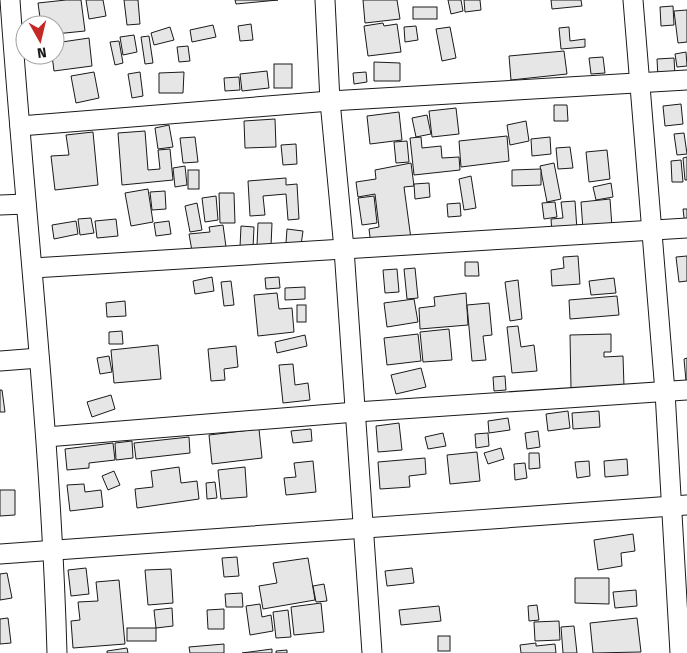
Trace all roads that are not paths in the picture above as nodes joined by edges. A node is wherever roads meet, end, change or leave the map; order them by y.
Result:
1 (10, 0) edge
2 (325, 0) edge
3 (633, 0) edge
4 (7, 61) edge
5 (687, 80) edge
6 (639, 82) junction
7 (330, 101) junction
8 (20, 126) junction
9 (26, 204) junction
10 (0, 205) edge
11 (687, 228) edge
12 (653, 229) junction
13 (344, 249) junction
14 (33, 268) junction
15 (39, 358) junction
16 (0, 361) edge
17 (687, 390) edge
18 (665, 392) junction
19 (356, 412) junction
20 (46, 437) junction
21 (679, 506) edge
22 (365, 529) junction
23 (54, 550) junction
24 (0, 554) edge
25 (57, 653) edge
26 (372, 653) edge
27 (680, 653) edge

1 - 4 street
2 - 7 street
3 - 6 street
4 - 8 street
5 - 6 street
6 - 7 street
6 - 12 street
7 - 8 street
7 - 13 street
8 - 9 street
9 - 10 street
9 - 14 street
11 - 12 street
12 - 13 street
12 - 18 street
13 - 14 street
13 - 19 street
14 - 15 street
15 - 16 street
15 - 20 street
17 - 18 street
18 - 19 street
18 - 21 street
19 - 20 street
19 - 22 street
20 - 23 street
21 - 22 street
21 - 27 street
22 - 23 street
22 - 26 street
23 - 24 street
23 - 25 street

